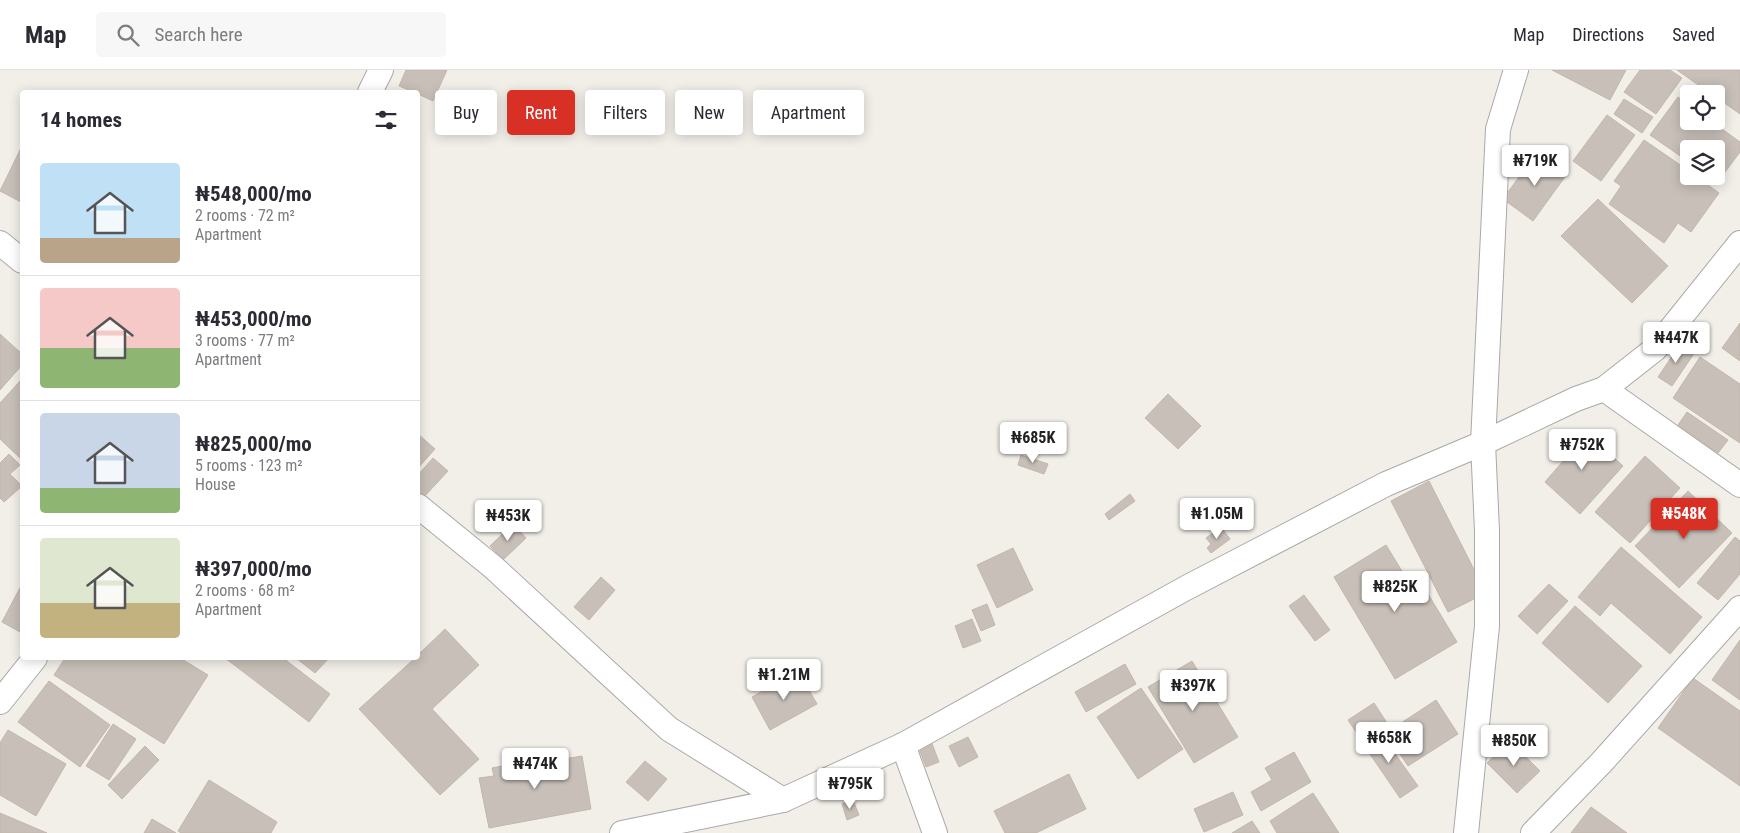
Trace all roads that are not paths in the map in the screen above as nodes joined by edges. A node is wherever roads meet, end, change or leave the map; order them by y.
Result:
1 (382, 70) edge
2 (1516, 70) edge
3 (371, 90) edge
4 (0, 243) edge
5 (1740, 243) edge
6 (20, 259) edge
7 (1604, 389) junction
8 (1483, 444) junction
9 (1740, 485) edge
10 (420, 508) edge
11 (1740, 608) edge
12 (32, 660) edge
13 (0, 702) edge
14 (902, 745) junction
15 (783, 800) junction
16 (622, 833) edge
17 (935, 833) edge
18 (1466, 833) edge
19 (1533, 833) edge

1 - 3 street
2 - 8 street
4 - 6 street
5 - 7 street
7 - 8 street
7 - 9 street
8 - 14 street
8 - 18 street
10 - 15 street
11 - 19 street
12 - 13 street
14 - 15 street
14 - 17 street
15 - 16 street

